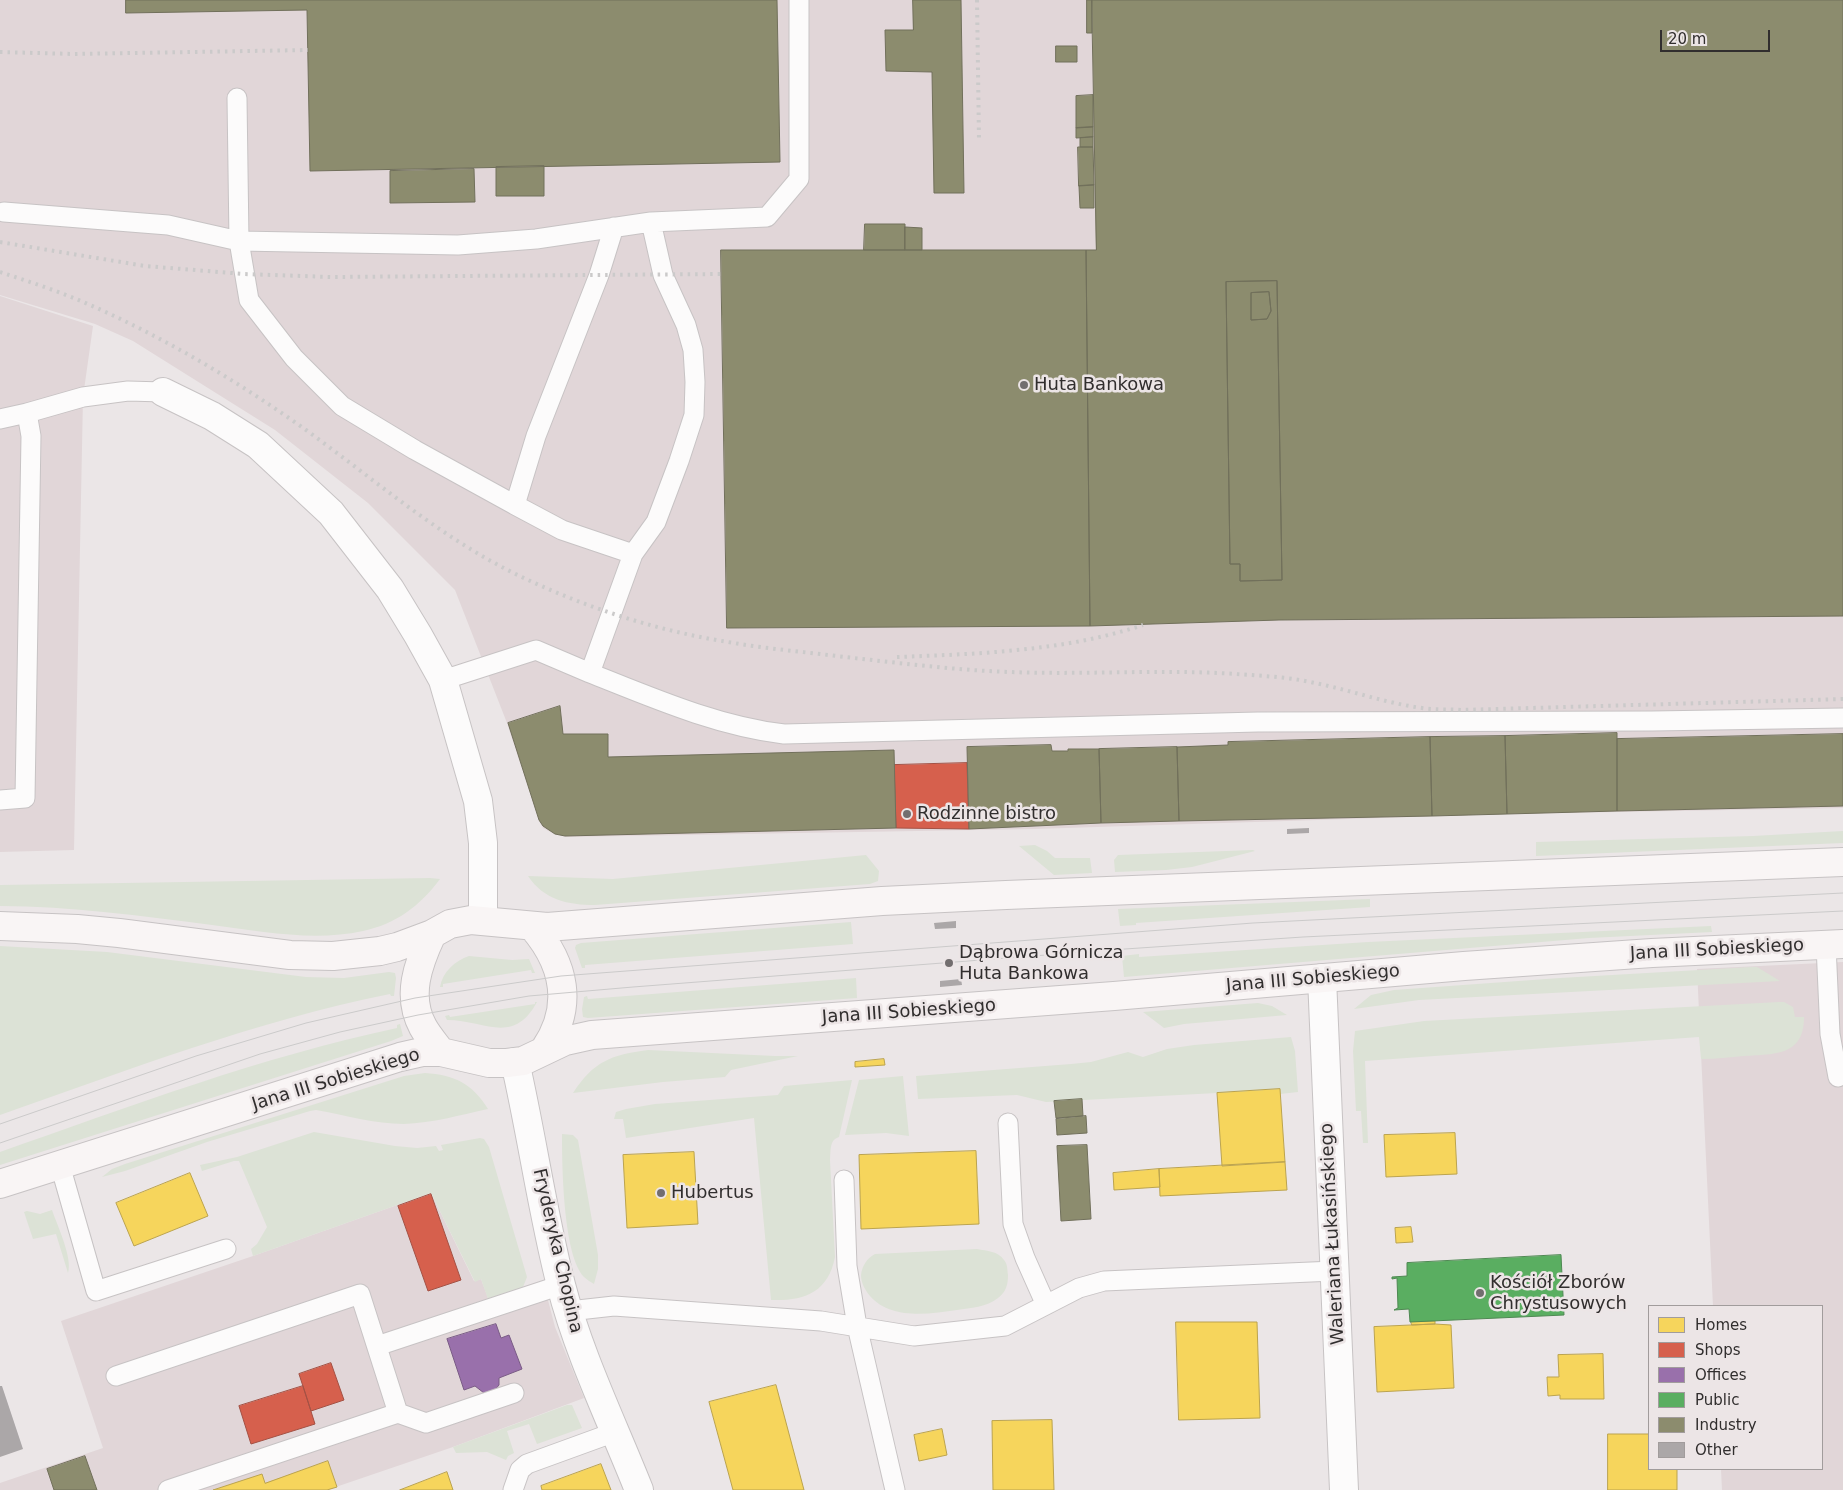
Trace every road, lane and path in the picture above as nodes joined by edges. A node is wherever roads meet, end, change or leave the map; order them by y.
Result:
1 (799, 0) edge
2 (237, 98) dead end
3 (4, 212) dead end
4 (651, 222) junction
5 (614, 227) junction
6 (239, 241) junction
7 (163, 392) joint
8 (27, 412) junction
9 (0, 420) edge
10 (515, 505) junction
11 (633, 554) junction
12 (590, 673) junction
13 (443, 680) junction
14 (1843, 718) edge
15 (0, 800) edge
16 (1843, 862) edge
17 (483, 920) junction
18 (0, 926) edge
19 (532, 926) junction
20 (432, 934) junction
21 (1835, 944) edge
22 (1322, 978) junction
23 (545, 1049) junction
24 (442, 1052) junction
25 (515, 1062) junction
26 (1838, 1077) dead end
27 (1008, 1123) dead end
28 (60, 1165) junction
29 (844, 1180) dead end
30 (0, 1184) edge
31 (226, 1249) dead end
32 (1334, 1271) junction
33 (561, 1285) junction
34 (1046, 1305) junction
35 (569, 1311) junction
36 (857, 1326) junction
37 (377, 1346) junction
38 (116, 1376) dead end
39 (514, 1393) dead end
40 (398, 1413) junction
41 (616, 1432) junction
42 (168, 1490) edge
43 (513, 1490) edge
44 (639, 1490) edge
45 (895, 1490) edge
46 (1344, 1490) edge

1 - 4 lane
2 - 6 lane
3 - 6 lane
4 - 5 lane
4 - 11 lane
5 - 6 lane
5 - 10 lane
6 - 10 lane
7 - 8 lane
7 - 13 street
8 - 9 lane
8 - 15 lane
10 - 11 lane
11 - 12 lane
12 - 13 lane
12 - 14 lane
13 - 17 street
16 - 19 main road
17 - 19 main road
17 - 20 main road
18 - 20 main road
19 - 23 main road
20 - 24 main road
21 - 22 main road, Jana III Sobieskiego
21 - 26 lane
22 - 23 main road, Jana III Sobieskiego
22 - 32 street, Waleriana Łukasińskiego
23 - 25 main road, Jana III Sobieskiego
24 - 25 main road, Jana III Sobieskiego
24 - 28 main road, Jana III Sobieskiego
25 - 33 street, Fryderyka Chopina
27 - 34 lane
28 - 30 main road, Jana III Sobieskiego
28 - 31 lane
29 - 36 lane
32 - 34 lane
32 - 46 street, Waleriana Łukasińskiego
33 - 35 street, Fryderyka Chopina
33 - 37 lane
34 - 36 lane
35 - 36 lane
35 - 41 street, Fryderyka Chopina
36 - 45 lane
37 - 38 lane
37 - 40 lane
39 - 40 lane
40 - 42 lane
41 - 43 lane
41 - 44 street, Fryderyka Chopina

